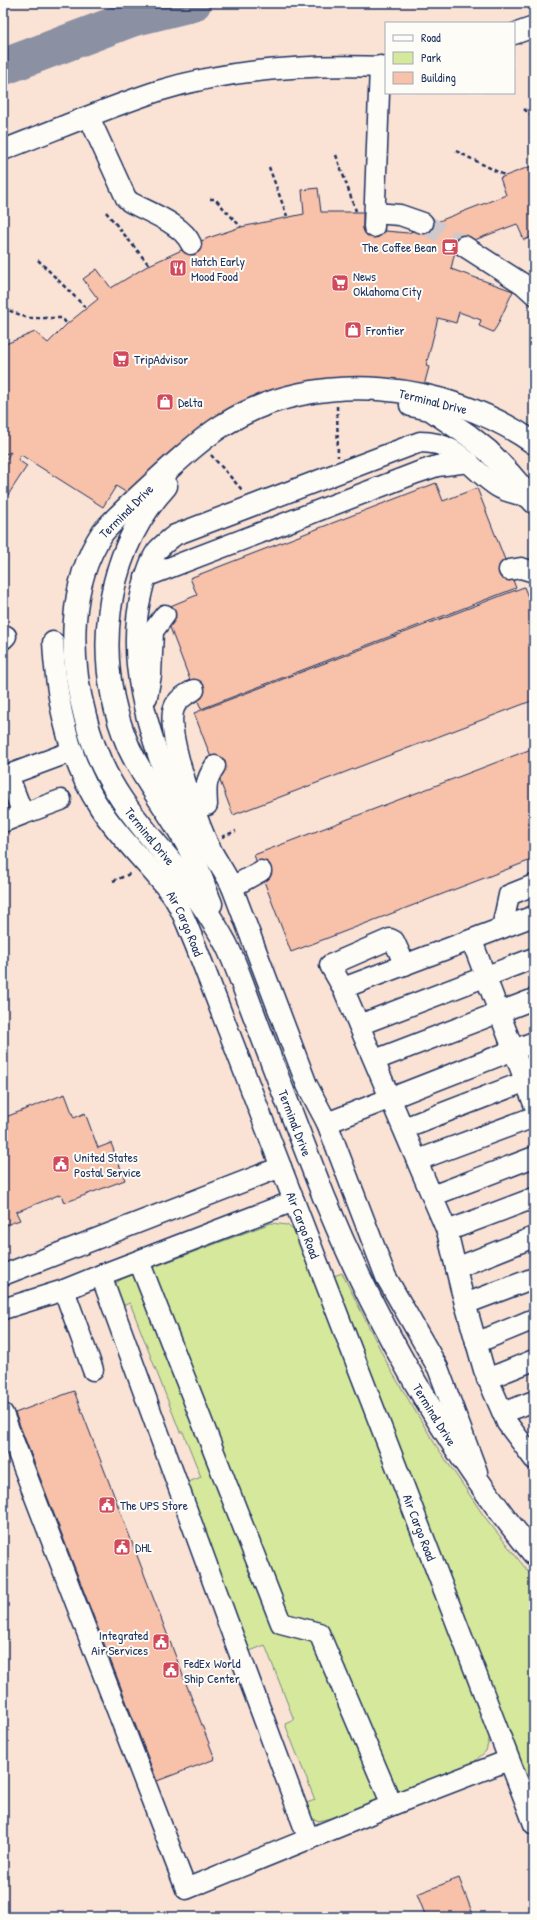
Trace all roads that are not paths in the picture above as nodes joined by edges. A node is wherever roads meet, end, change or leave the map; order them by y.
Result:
1 (534, 27) edge
2 (515, 34) edge
3 (383, 66) edge
4 (88, 117) junction
5 (3, 150) edge
6 (423, 223) tunnel mouth
7 (192, 244) dead end
8 (464, 246) tunnel mouth
9 (534, 294) edge
10 (534, 443) edge
11 (469, 462) junction
12 (532, 500) edge
13 (534, 572) edge
14 (145, 577) junction
15 (534, 585) edge
16 (165, 615) dead end
17 (53, 642) dead end
18 (144, 709) junction
19 (73, 751) junction
20 (215, 766) dead end
21 (6, 776) edge
22 (61, 800) dead end
23 (207, 805) junction
24 (23, 814) junction
25 (3, 822) edge
26 (191, 852) junction
27 (261, 871) dead end
28 (229, 880) junction
29 (534, 885) edge
30 (534, 916) edge
31 (502, 928) junction
32 (472, 940) junction
33 (227, 946) junction
34 (534, 958) edge
35 (405, 965) junction
36 (485, 977) junction
37 (342, 988) junction
38 (534, 999) edge
39 (499, 1013) junction
40 (359, 1025) junction
41 (534, 1042) edge
42 (513, 1051) junction
43 (375, 1060) junction
44 (529, 1079) edge
45 (391, 1098) junction
46 (534, 1104) edge
47 (534, 1116) edge
48 (327, 1123) junction
49 (404, 1128) junction
50 (534, 1157) edge
51 (418, 1160) junction
52 (281, 1167) junction
53 (432, 1196) junction
54 (534, 1198) edge
55 (294, 1202) junction
56 (447, 1231) junction
57 (534, 1237) edge
58 (139, 1261) junction
59 (456, 1268) junction
60 (3, 1275) edge
61 (101, 1275) junction
62 (534, 1278) edge
63 (64, 1290) junction
64 (465, 1304) junction
65 (3, 1309) edge
66 (534, 1319) edge
67 (476, 1343) junction
68 (534, 1360) edge
69 (93, 1370) dead end
70 (488, 1379) junction
71 (534, 1401) edge
72 (503, 1413) junction
73 (3, 1414) edge
74 (531, 1450) edge
75 (482, 1485) junction
76 (534, 1554) edge
77 (509, 1760) junction
78 (392, 1805) junction
79 (534, 1824) edge
80 (309, 1840) junction

1 - 2 street
3 - 4 street
3 - 6 street
4 - 5 street
4 - 7 street
8 - 9 street
10 - 33 main road, Terminal Drive
11 - 12 street
11 - 14 street
11 - 14 street
12 - 26 main road
13 - 15 street
14 - 18 street
16 - 18 street
17 - 19 street, Air Cargo Road
18 - 26 street
19 - 21 street
19 - 52 street, Air Cargo Road
20 - 23 street
21 - 24 street
22 - 24 street
23 - 28 street
23 - 28 street
24 - 25 street
26 - 33 main road
27 - 28 street
28 - 48 street
29 - 31 street
30 - 31 street
31 - 32 street
32 - 35 street
32 - 36 street
33 - 75 main road, Terminal Drive
34 - 36 street
35 - 37 street
35 - 37 street
36 - 39 street
36 - 40 street
37 - 40 street
38 - 39 street
39 - 42 street
39 - 43 street
40 - 43 street
41 - 42 street
42 - 44 street
42 - 45 street
43 - 45 street
44 - 46 street
44 - 49 street
45 - 48 street
45 - 49 street
47 - 51 street
48 - 75 street
49 - 51 street
50 - 53 street
51 - 53 street
52 - 55 street, Air Cargo Road
52 - 60 street
53 - 56 street
54 - 56 street
55 - 58 street
55 - 77 street, Air Cargo Road
56 - 59 street
57 - 59 street
58 - 61 street
58 - 78 street
59 - 64 street
61 - 63 street
61 - 80 street
62 - 64 street
63 - 65 street
63 - 69 street
64 - 67 street
66 - 67 street
67 - 70 street
68 - 70 street
70 - 72 street
71 - 72 street
72 - 74 street
73 - 80 street
75 - 76 main road, Terminal Drive
77 - 78 street
77 - 79 street, Air Cargo Road
78 - 80 street

